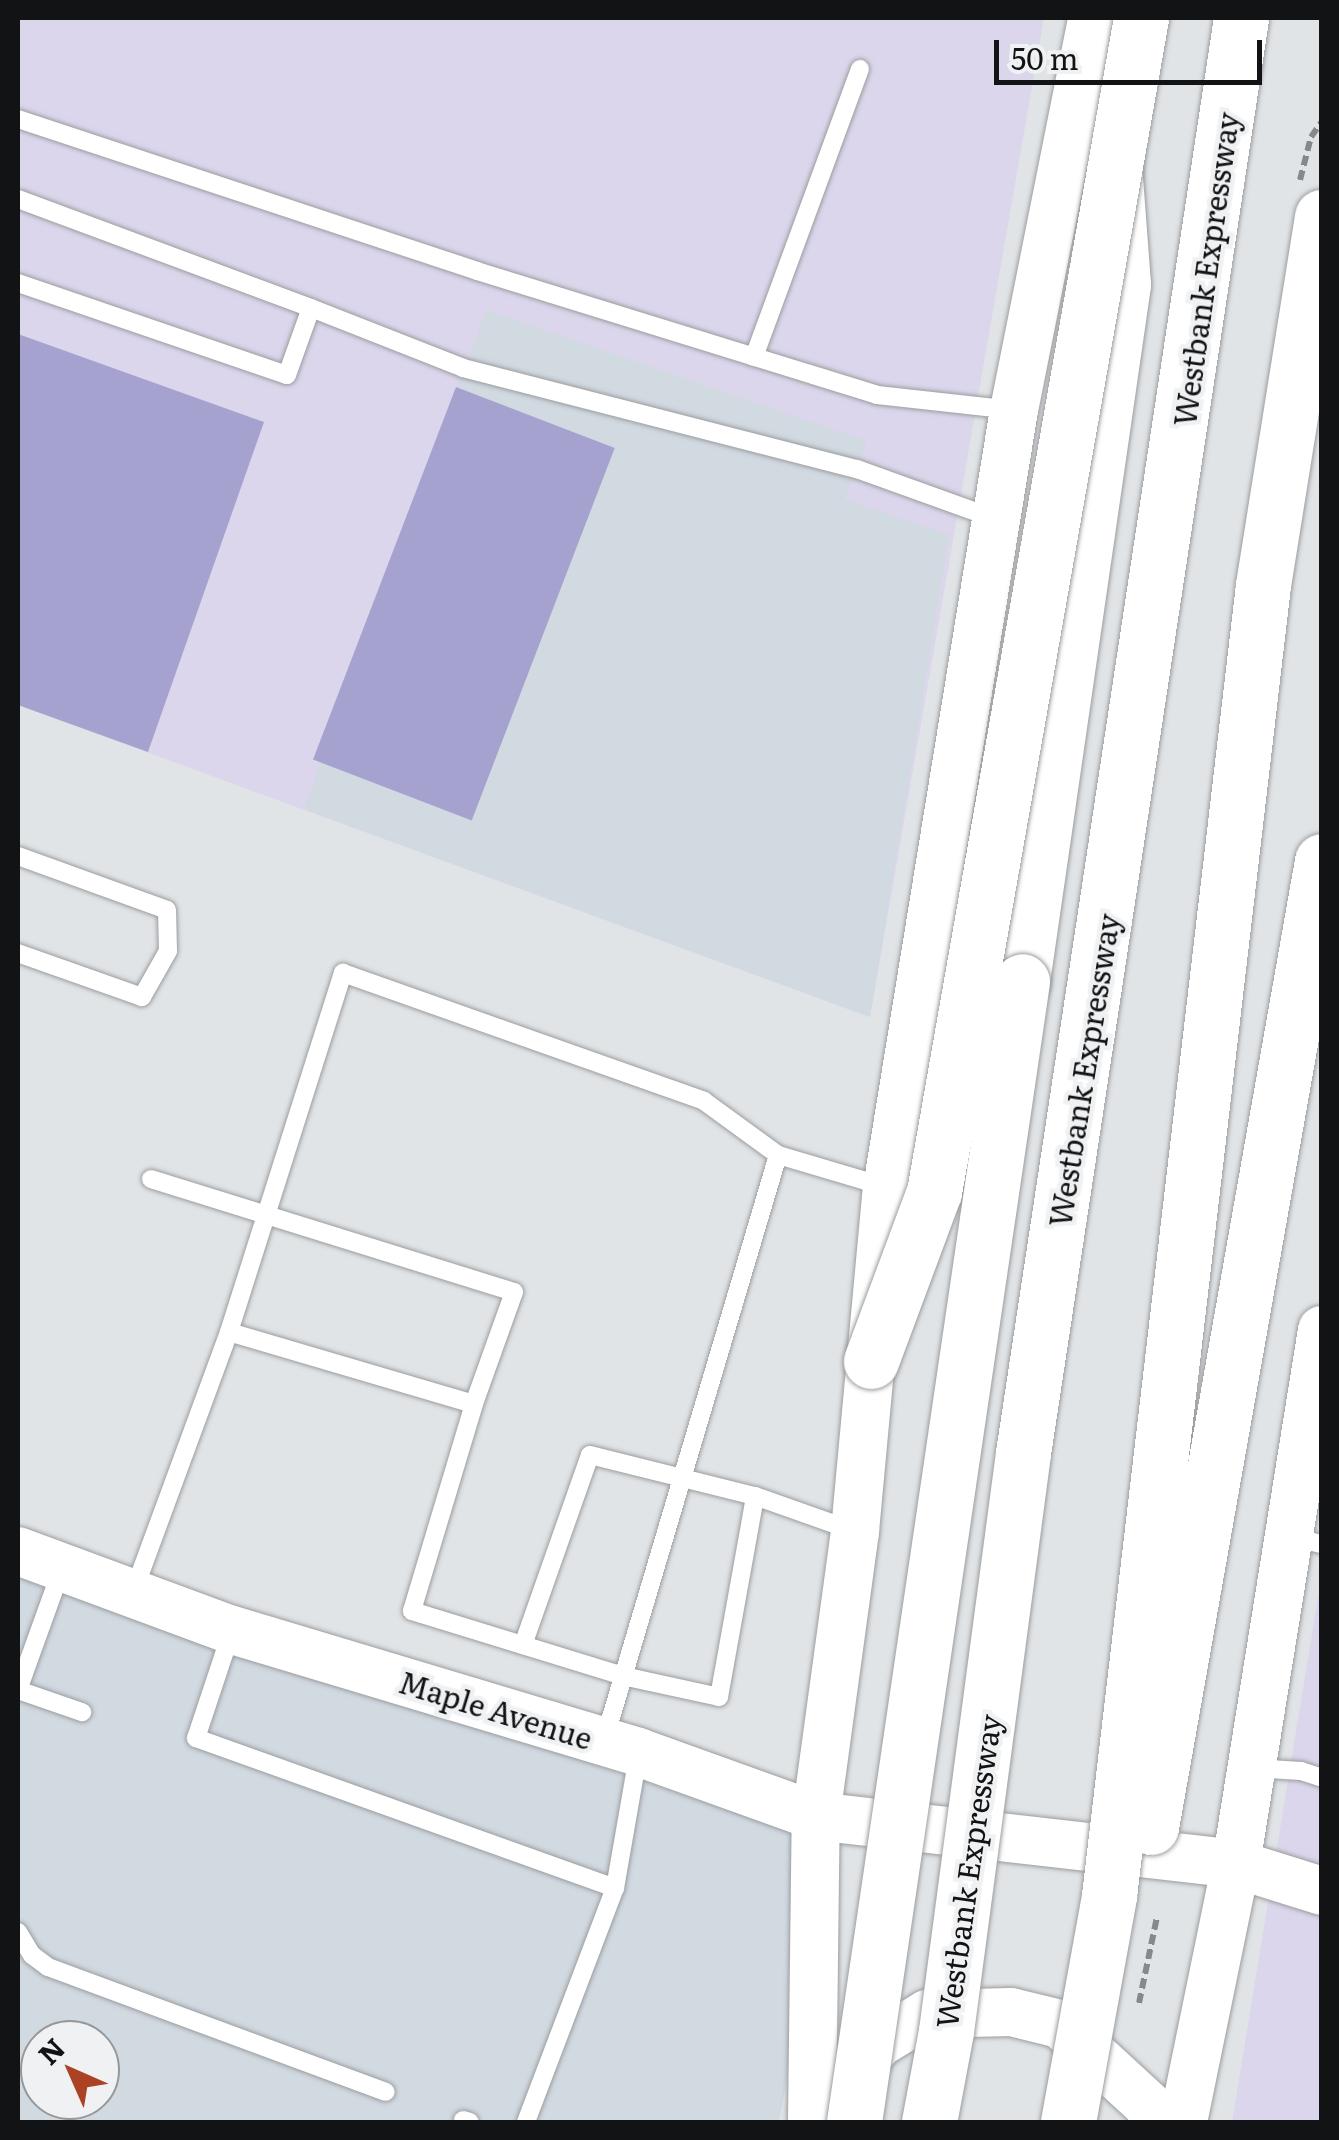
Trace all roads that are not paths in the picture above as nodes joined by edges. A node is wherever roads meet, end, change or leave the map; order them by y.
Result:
1 (1092, 18) edge
2 (1103, 18) edge
3 (1141, 18) edge
4 (1241, 18) edge
5 (860, 68) dead end
6 (18, 119) edge
7 (18, 199) edge
8 (1322, 217) edge
9 (18, 283) edge
10 (310, 308) junction
11 (754, 357) junction
12 (1014, 410) junction
13 (996, 520) junction
14 (18, 856) edge
15 (1322, 861) edge
16 (18, 953) edge
17 (778, 1154) junction
18 (151, 1179) dead end
19 (887, 1188) junction
20 (267, 1214) junction
21 (228, 1332) junction
22 (1319, 1356) edge
23 (871, 1360) junction
24 (474, 1404) junction
25 (682, 1480) junction
26 (755, 1496) junction
27 (855, 1531) junction
28 (1305, 1540) edge
29 (18, 1551) edge
30 (62, 1568) junction
31 (133, 1593) junction
32 (232, 1630) junction
33 (523, 1645) junction
34 (623, 1676) junction
35 (18, 1691) edge
36 (82, 1712) dead end
37 (621, 1746) junction
38 (1251, 1768) junction
39 (1322, 1778) edge
40 (816, 1816) junction
41 (1236, 1864) junction
42 (615, 1888) junction
43 (1322, 1892) edge
44 (18, 1932) edge
45 (386, 2092) dead end
46 (526, 2122) edge
47 (812, 2122) edge
48 (854, 2122) edge
49 (928, 2122) edge
50 (1068, 2122) edge
51 (1086, 2122) edge
52 (1158, 2122) edge
53 (1183, 2122) edge

1 - 12 main road
2 - 48 highway, bridge
3 - 23 highway, bridge
4 - 49 highway, Westbank Expressway, bridge
5 - 11 lane
6 - 11 lane
7 - 10 lane
8 - 50 highway, bridge
9 - 10 lane
10 - 13 lane
11 - 12 lane
12 - 13 main road
13 - 19 main road
14 - 16 lane
15 - 51 highway, bridge
17 - 19 lane
17 - 20 lane
17 - 25 lane
18 - 20 lane
19 - 23 main road
20 - 21 lane
20 - 24 lane
21 - 24 lane
21 - 31 lane
22 - 28 main road
23 - 27 main road
24 - 33 lane
25 - 26 lane
25 - 33 lane
25 - 34 lane
26 - 27 lane
26 - 34 lane
27 - 40 main road
28 - 38 main road
29 - 30 main road, Maple Avenue
30 - 31 main road, Maple Avenue
30 - 35 lane
31 - 32 main road, Maple Avenue
32 - 37 main road, Maple Avenue
32 - 42 lane
33 - 34 lane
34 - 37 lane
35 - 36 lane
37 - 40 main road, Maple Avenue
37 - 42 lane
38 - 39 lane
38 - 41 main road
40 - 41 main road, Maple Avenue
40 - 47 main road
41 - 43 main road, Maple Avenue
41 - 53 main road
42 - 46 lane
44 - 45 lane
47 - 52 main road

